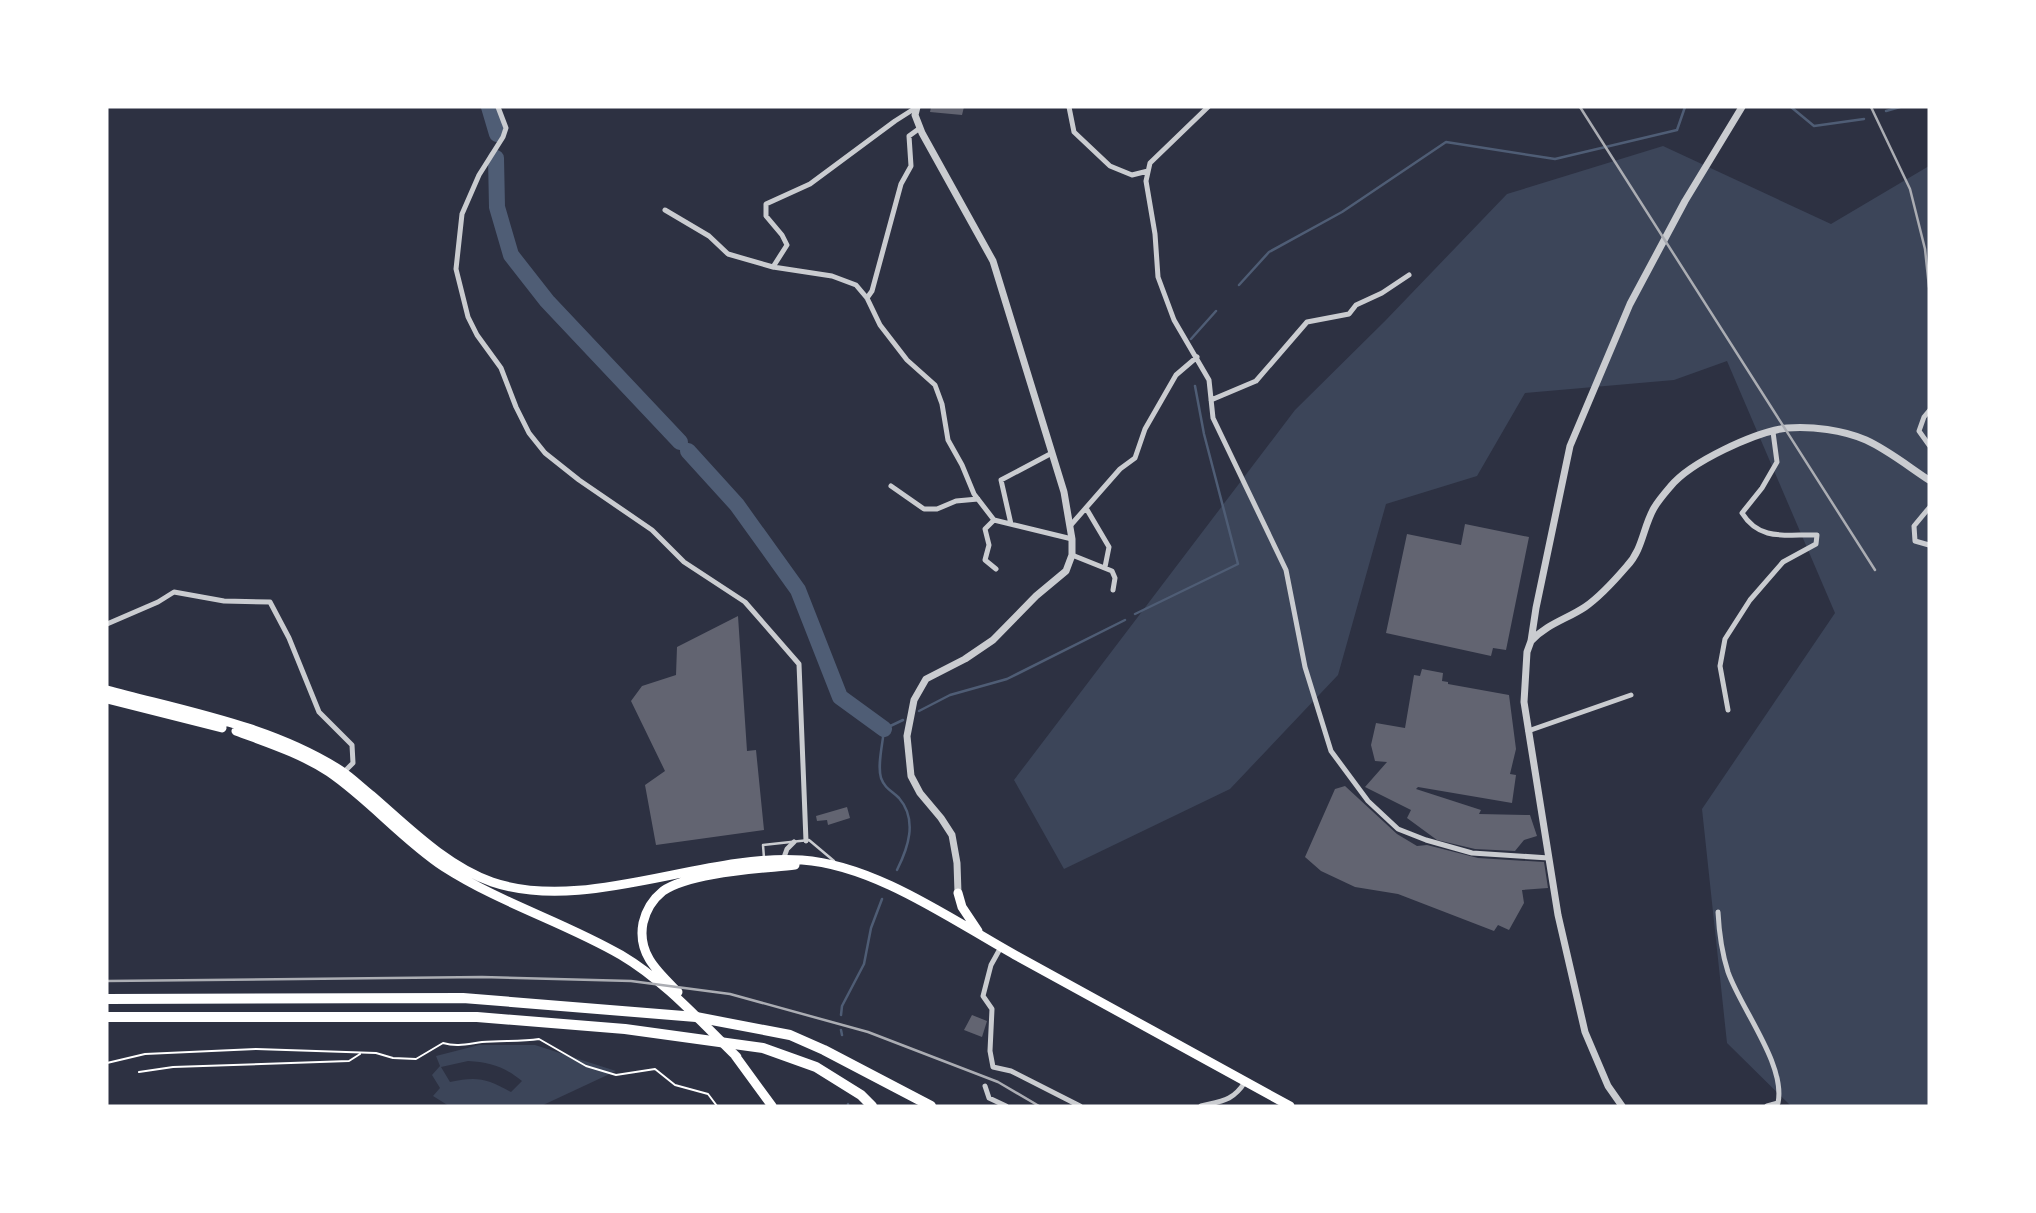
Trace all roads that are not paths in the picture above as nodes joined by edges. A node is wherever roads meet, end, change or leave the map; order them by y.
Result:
1 (498, 107) edge
2 (917, 107) edge
3 (1069, 107) edge
4 (1208, 107) edge
5 (1741, 108) edge
6 (920, 128) junction
7 (1148, 171) junction
8 (665, 209) dead end
9 (773, 267) junction
10 (1409, 275) dead end
11 (867, 298) junction
12 (1197, 356) junction
13 (1211, 400) junction
14 (1929, 411) edge
15 (1773, 432) junction
16 (1929, 445) edge
17 (1052, 453) junction
18 (1929, 480) edge
19 (891, 486) dead end
20 (978, 499) junction
21 (1086, 508) junction
22 (1929, 508) edge
23 (995, 520) junction
24 (1012, 524) junction
25 (1070, 526) junction
26 (1072, 539) junction
27 (1929, 545) edge
28 (1072, 555) junction
29 (1105, 567) junction
30 (996, 569) dead end
31 (1113, 590) dead end
32 (107, 624) edge
33 (1531, 641) junction
34 (107, 690) edge
35 (1632, 695) dead end
36 (107, 699) edge
37 (1728, 710) dead end
38 (1528, 731) junction
39 (344, 772) junction
40 (806, 841) junction
41 (793, 842) junction
42 (1549, 858) junction
43 (784, 860) junction
44 (818, 862) junction
45 (768, 865) junction
46 (841, 867) junction
47 (958, 893) junction
48 (1718, 912) dead end
49 (941, 913) junction
50 (981, 936) junction
51 (1001, 947) junction
52 (107, 999) edge
53 (107, 1017) edge
54 (737, 1058) junction
55 (1245, 1082) junction
56 (985, 1086) dead end
57 (772, 1106) edge
58 (872, 1106) edge
59 (931, 1106) edge
60 (1006, 1106) edge
61 (1080, 1106) edge
62 (1202, 1106) edge
63 (1290, 1106) edge
64 (1622, 1106) edge
65 (1771, 1106) edge

1 - 40 street
2 - 6 street
2 - 9 street
3 - 7 street
4 - 7 street
5 - 33 street
6 - 11 street
6 - 17 street
7 - 12 street
8 - 9 street
9 - 11 street
10 - 13 street
11 - 20 street
12 - 13 street
12 - 21 street
13 - 42 street
14 - 16 street
15 - 18 street
15 - 33 street
15 - 37 street
17 - 24 street
17 - 25 street
19 - 20 street
20 - 23 street
21 - 25 street
21 - 29 street
22 - 27 street
23 - 24 street
23 - 30 street
24 - 26 street
25 - 26 street
26 - 28 street
28 - 29 street
28 - 47 street
29 - 31 street
32 - 39 street
33 - 38 street
34 - 39 highway
35 - 38 street
36 - 54 highway
38 - 42 street
39 - 45 highway
40 - 41 lane
40 - 46 lane
41 - 43 street
41 - 45 lane
42 - 64 street
43 - 44 highway
43 - 45 highway
44 - 45 highway
44 - 46 highway
45 - 54 highway
46 - 49 highway
47 - 49 highway
47 - 50 highway
48 - 65 street
49 - 50 highway
50 - 51 highway
51 - 55 highway
51 - 61 street
52 - 59 highway
53 - 58 highway
54 - 57 highway
55 - 62 street
55 - 63 highway
56 - 60 street

